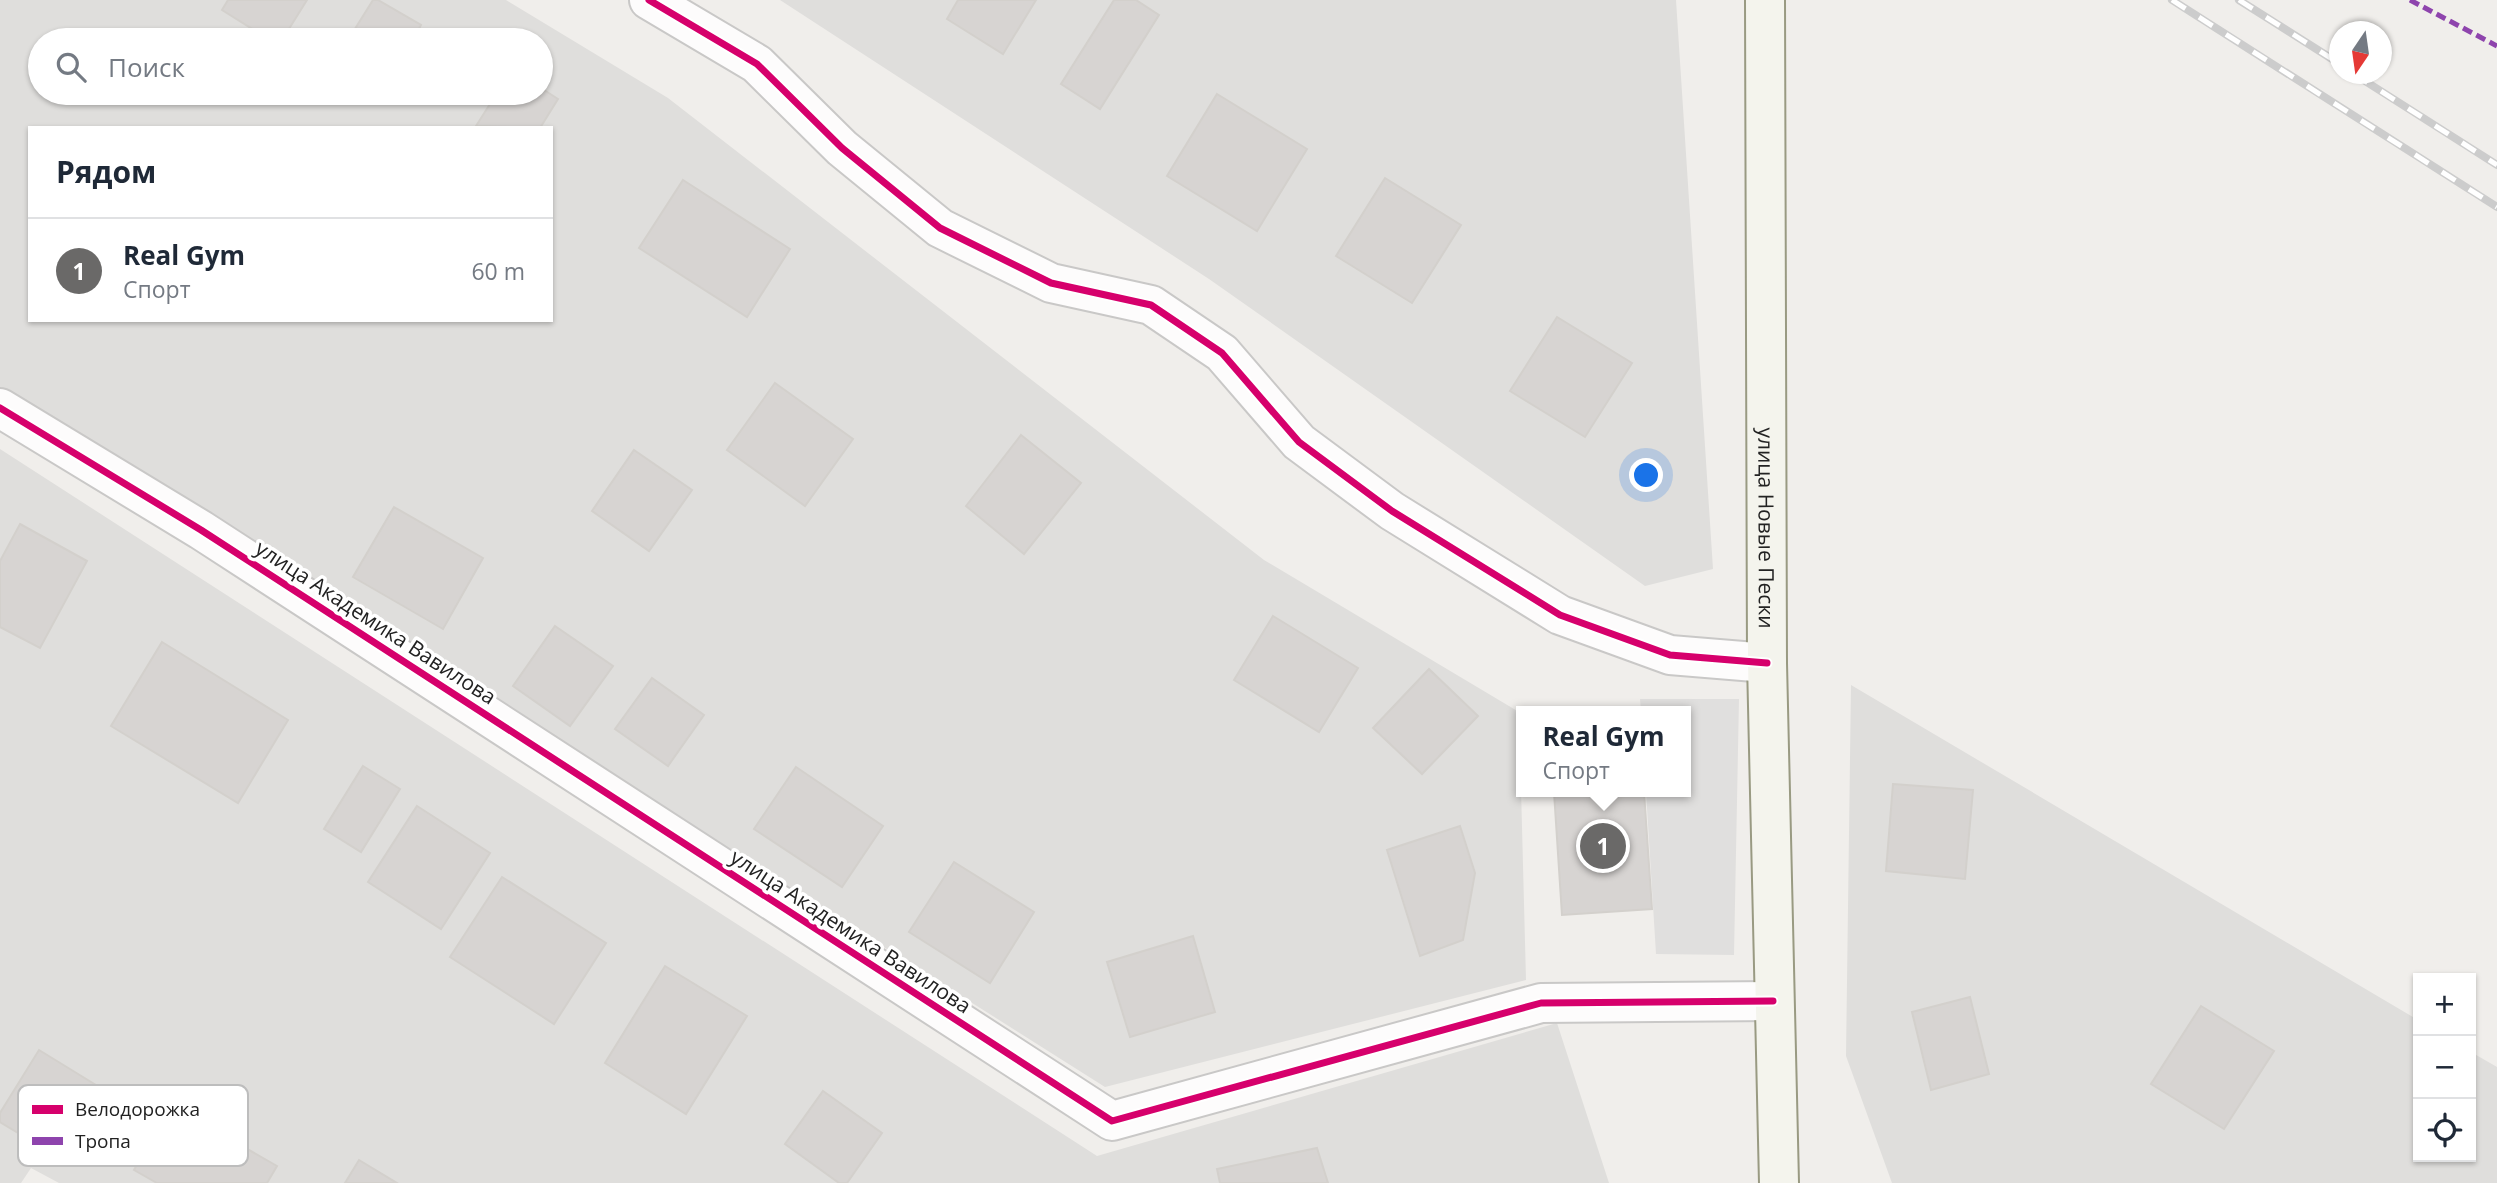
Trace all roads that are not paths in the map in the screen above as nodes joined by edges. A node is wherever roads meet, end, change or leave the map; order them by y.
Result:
1 (649, 0) edge
2 (1765, 0) edge
3 (0, 408) edge
4 (1767, 663) junction
5 (1773, 1001) junction
6 (1779, 1183) edge

1 - 4 street
2 - 4 main road, улица Новые Пески
3 - 5 street, улица Академика Вавилова
4 - 5 main road, улица Новые Пески
5 - 6 main road, улица Новые Пески

